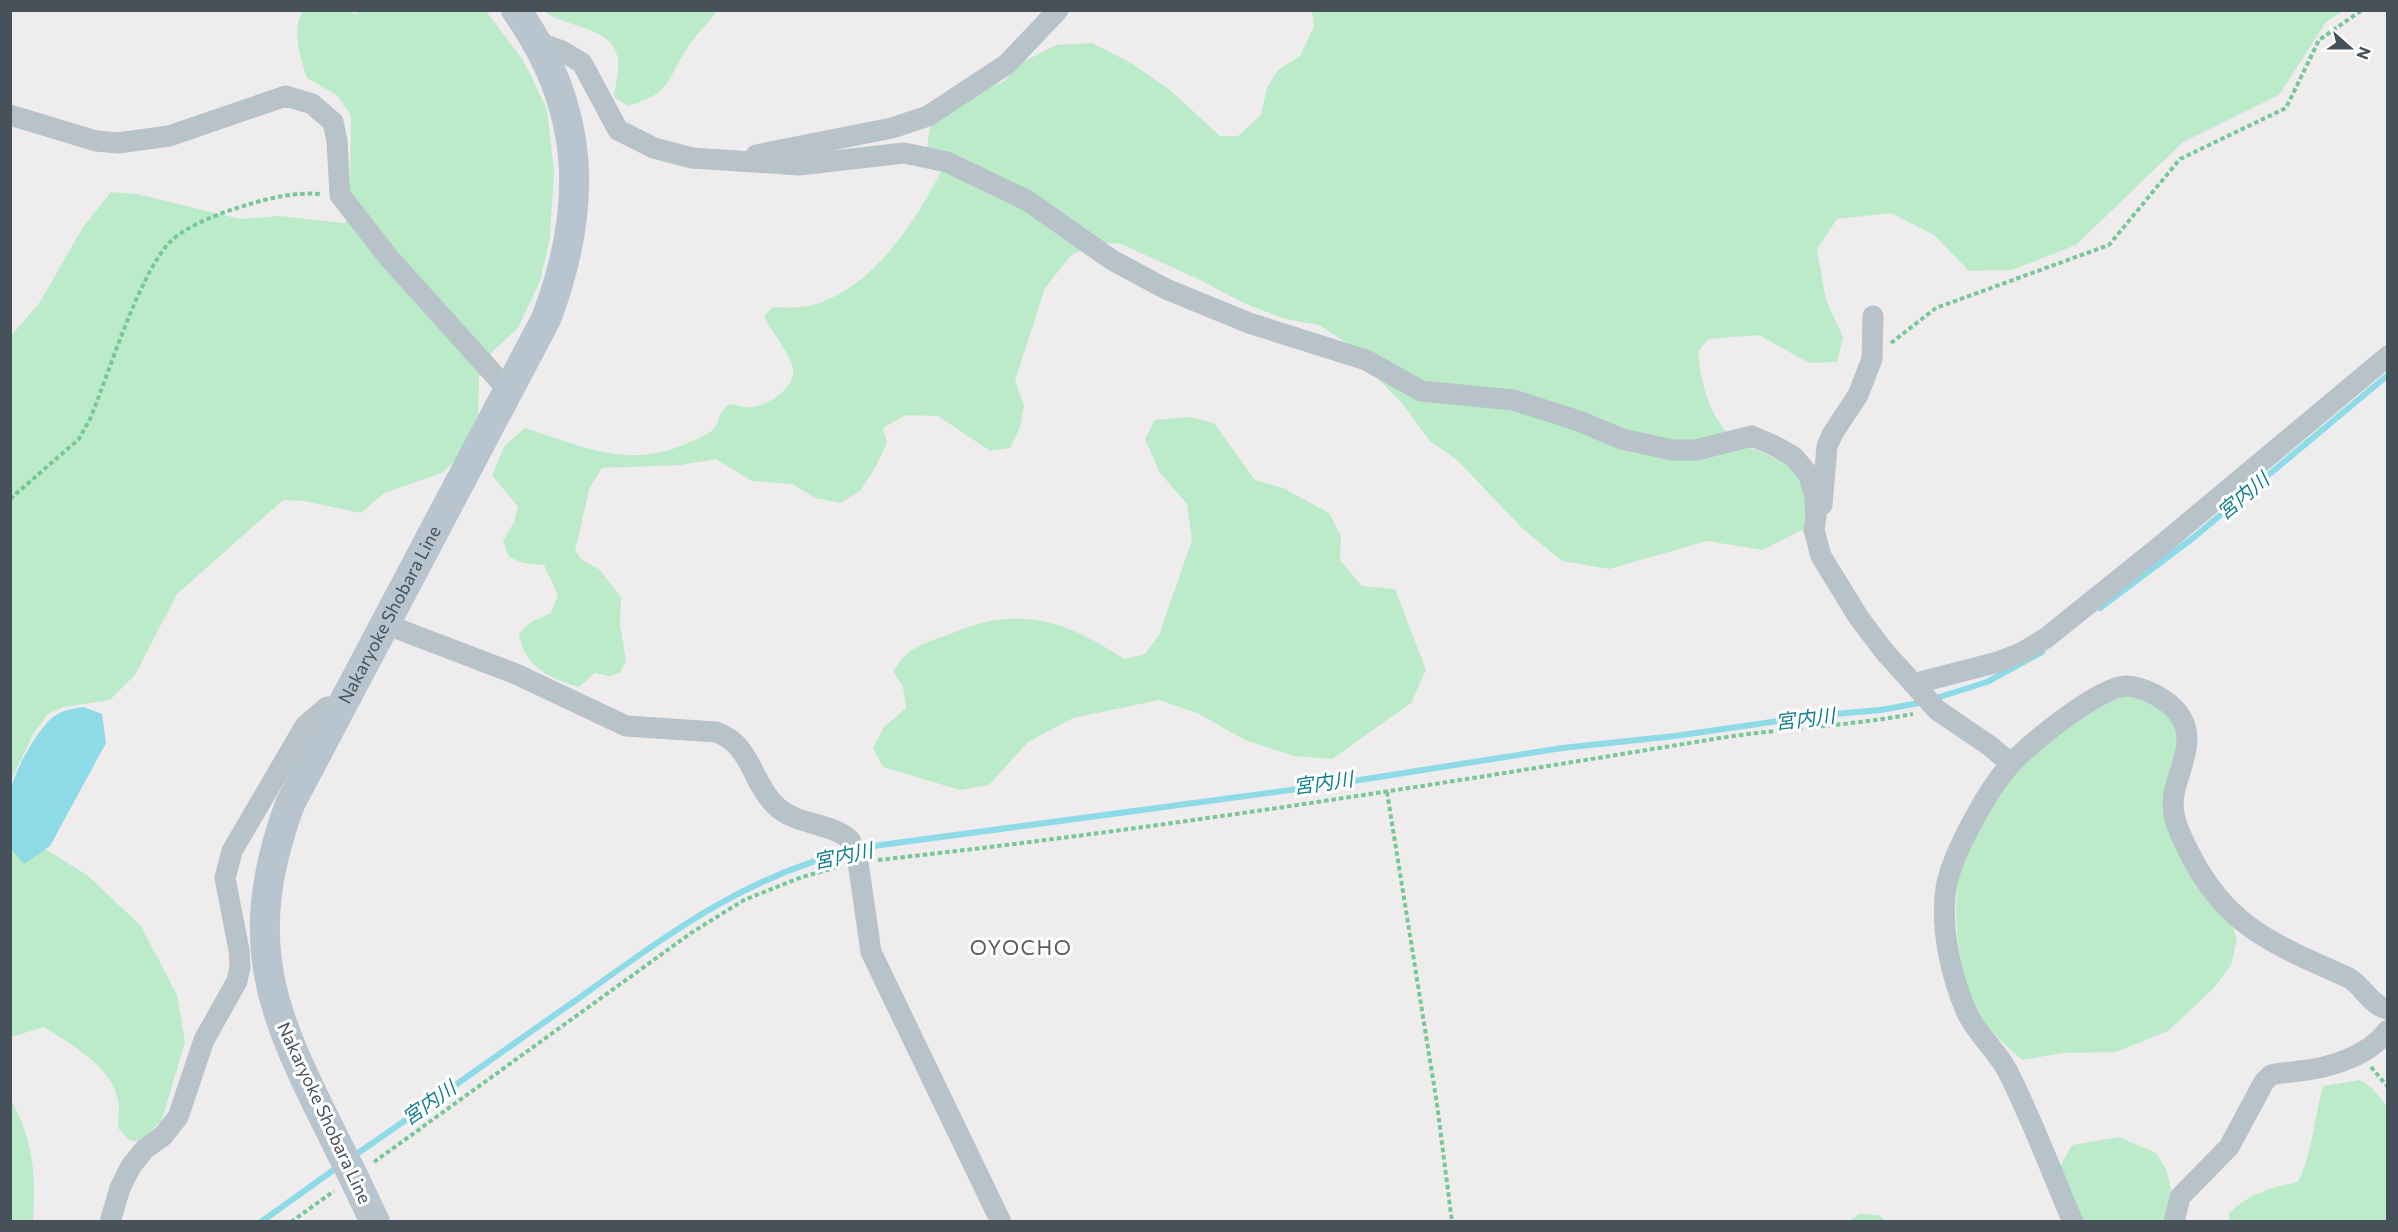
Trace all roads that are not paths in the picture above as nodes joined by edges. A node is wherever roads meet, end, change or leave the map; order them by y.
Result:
1 (516, 10) edge
2 (1058, 10) edge
3 (539, 43) junction
4 (10, 115) edge
5 (735, 160) junction
6 (1873, 316) dead end
7 (2388, 356) edge
8 (508, 390) junction
9 (1816, 516) junction
10 (385, 624) junction
11 (1925, 697) junction
12 (340, 708) junction
13 (2011, 764) junction
14 (2388, 1009) edge
15 (2388, 1030) edge
16 (110, 1221) edge
17 (375, 1221) edge
18 (1001, 1221) edge
19 (2073, 1221) edge
20 (2174, 1221) edge

1 - 3 main road, Nakaryoke Shobara Line
2 - 5 street
3 - 5 street
3 - 8 main road, Nakaryoke Shobara Line
4 - 8 street
5 - 9 street
6 - 9 street
7 - 11 street
8 - 10 main road, Nakaryoke Shobara Line
9 - 11 street
10 - 12 main road, Nakaryoke Shobara Line
10 - 18 street
11 - 13 street
12 - 16 street
12 - 17 main road, Nakaryoke Shobara Line, bridge
13 - 14 street
13 - 19 street
15 - 20 street

